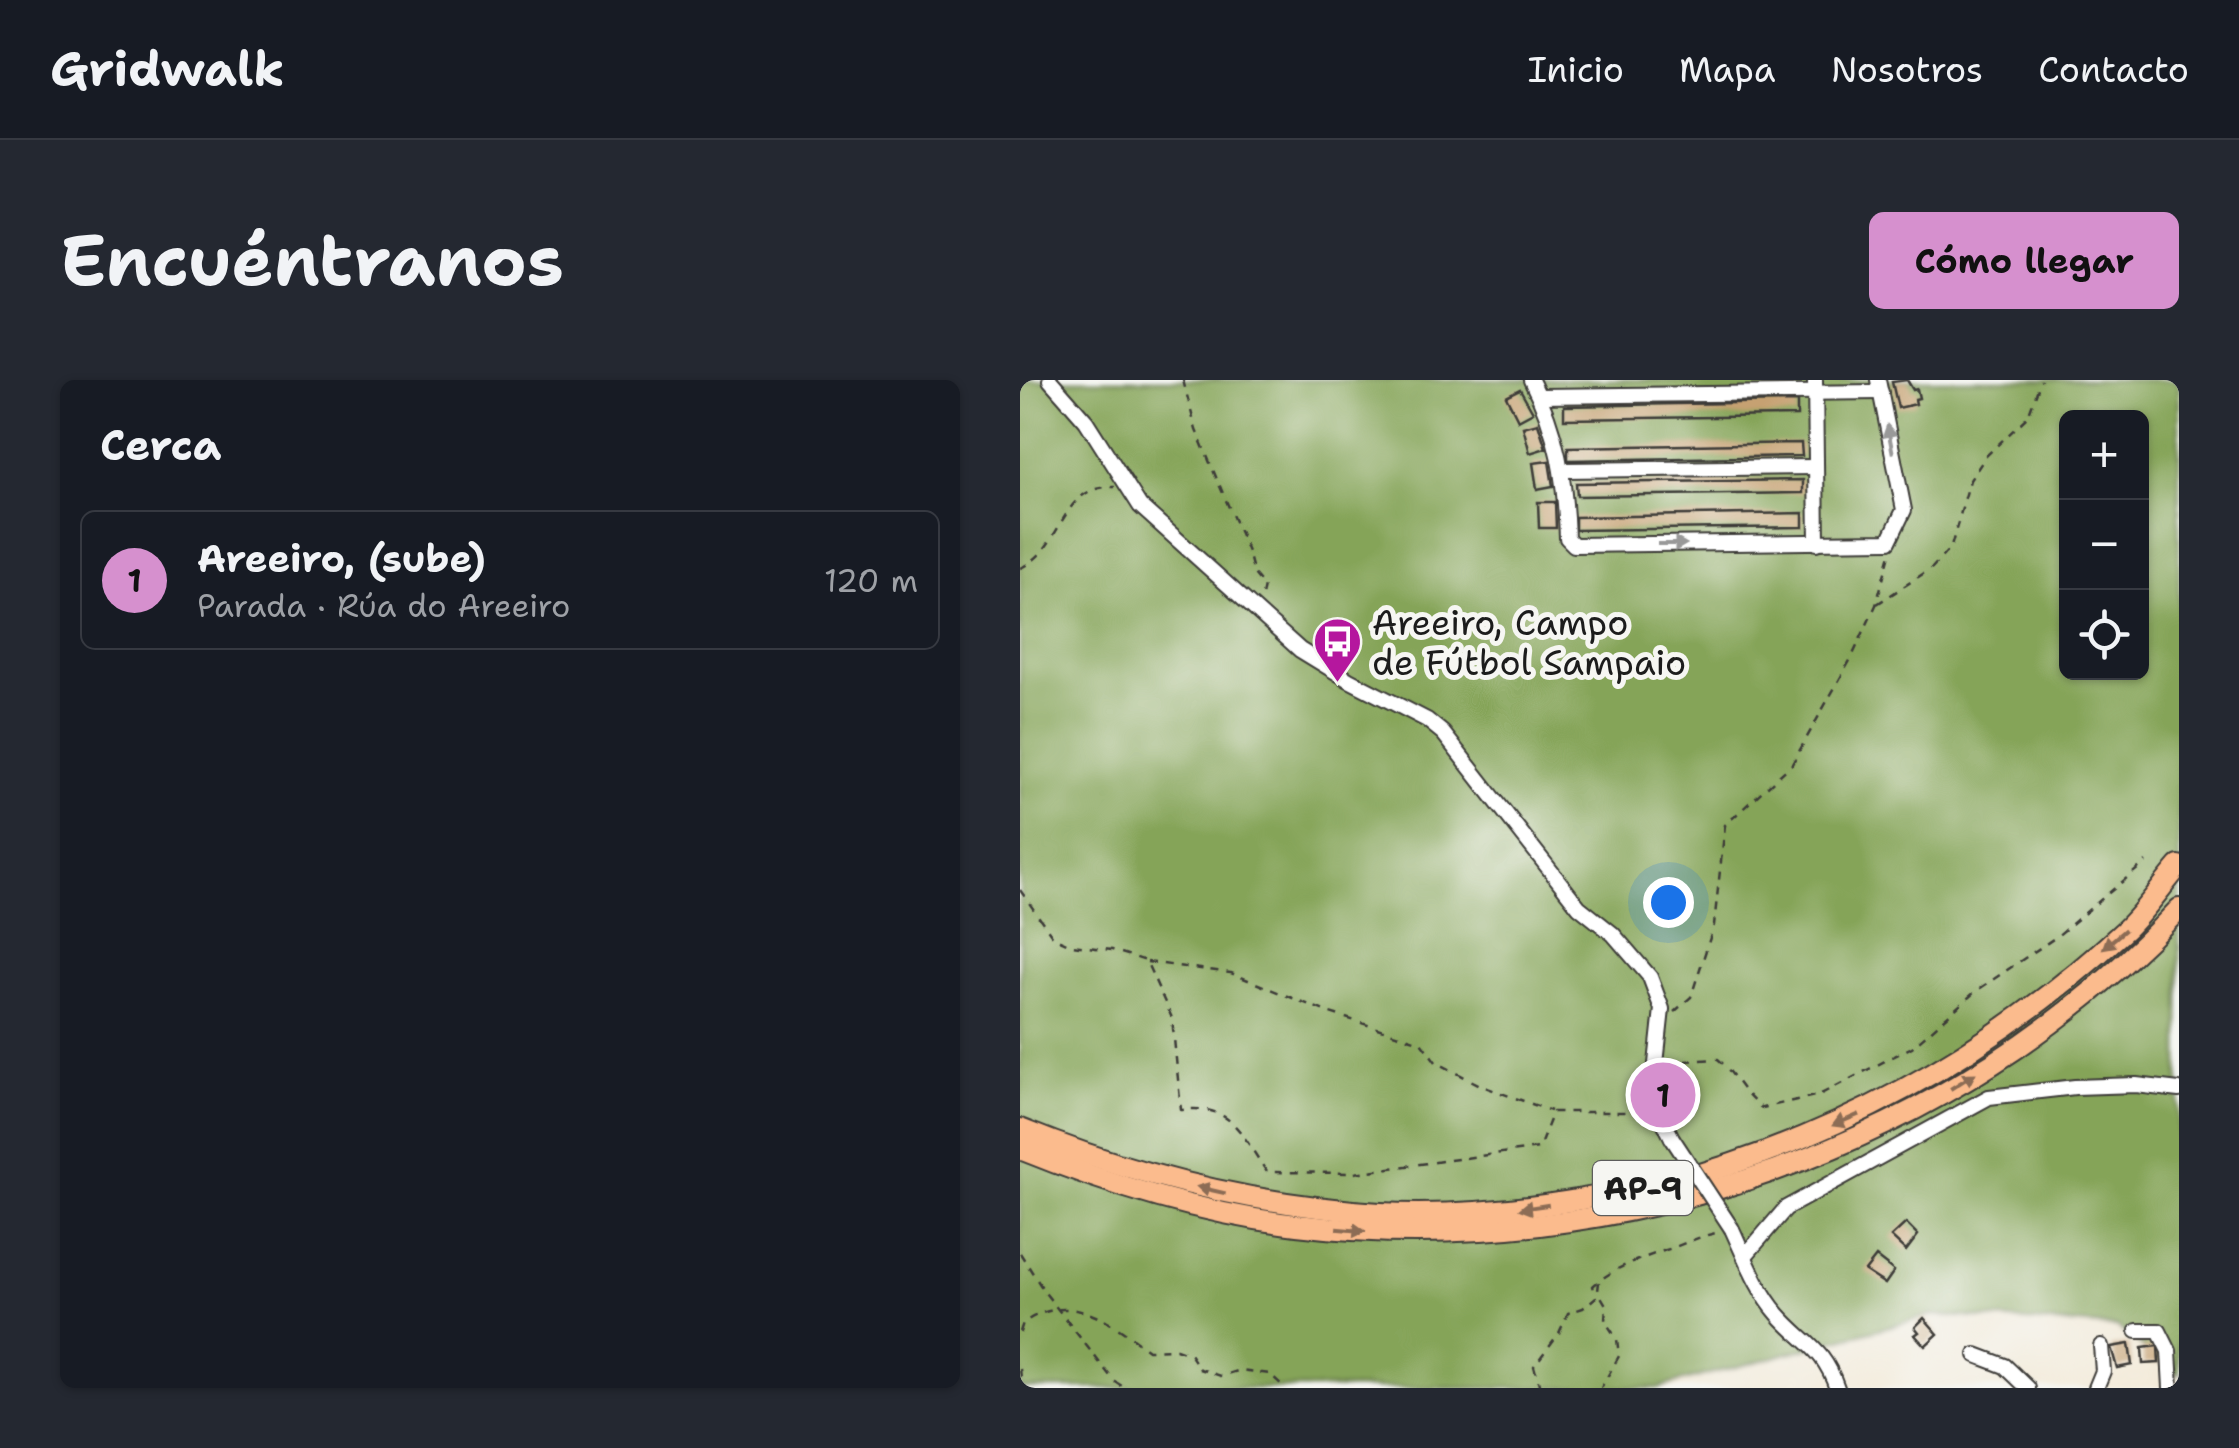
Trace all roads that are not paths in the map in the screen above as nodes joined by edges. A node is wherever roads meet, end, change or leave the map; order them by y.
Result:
1 (1050, 380) edge
2 (1530, 380) edge
3 (1815, 386) edge
4 (1880, 386) edge
5 (1539, 396) junction
6 (1816, 467) junction
7 (1563, 470) junction
8 (1817, 543) junction
9 (2179, 866) edge
10 (2179, 909) edge
11 (2179, 1090) edge
12 (1020, 1129) edge
13 (1020, 1149) edge
14 (1745, 1256) junction
15 (2136, 1331) dead end
16 (2101, 1346) dead end
17 (1976, 1355) dead end
18 (1837, 1388) edge
19 (2028, 1388) edge
20 (2096, 1388) edge
21 (2170, 1388) edge

1 - 14 street, bridge
2 - 5 street
3 - 4 street
3 - 5 street
3 - 6 street
8 -> 4 street
5 - 7 street
6 - 7 street
6 - 8 street
7 -> 8 street
9 -> 12 highway, AP-9
13 -> 10 highway, AP-9
11 - 14 street
14 - 18 street
15 - 21 street
16 - 20 street
17 - 19 street

